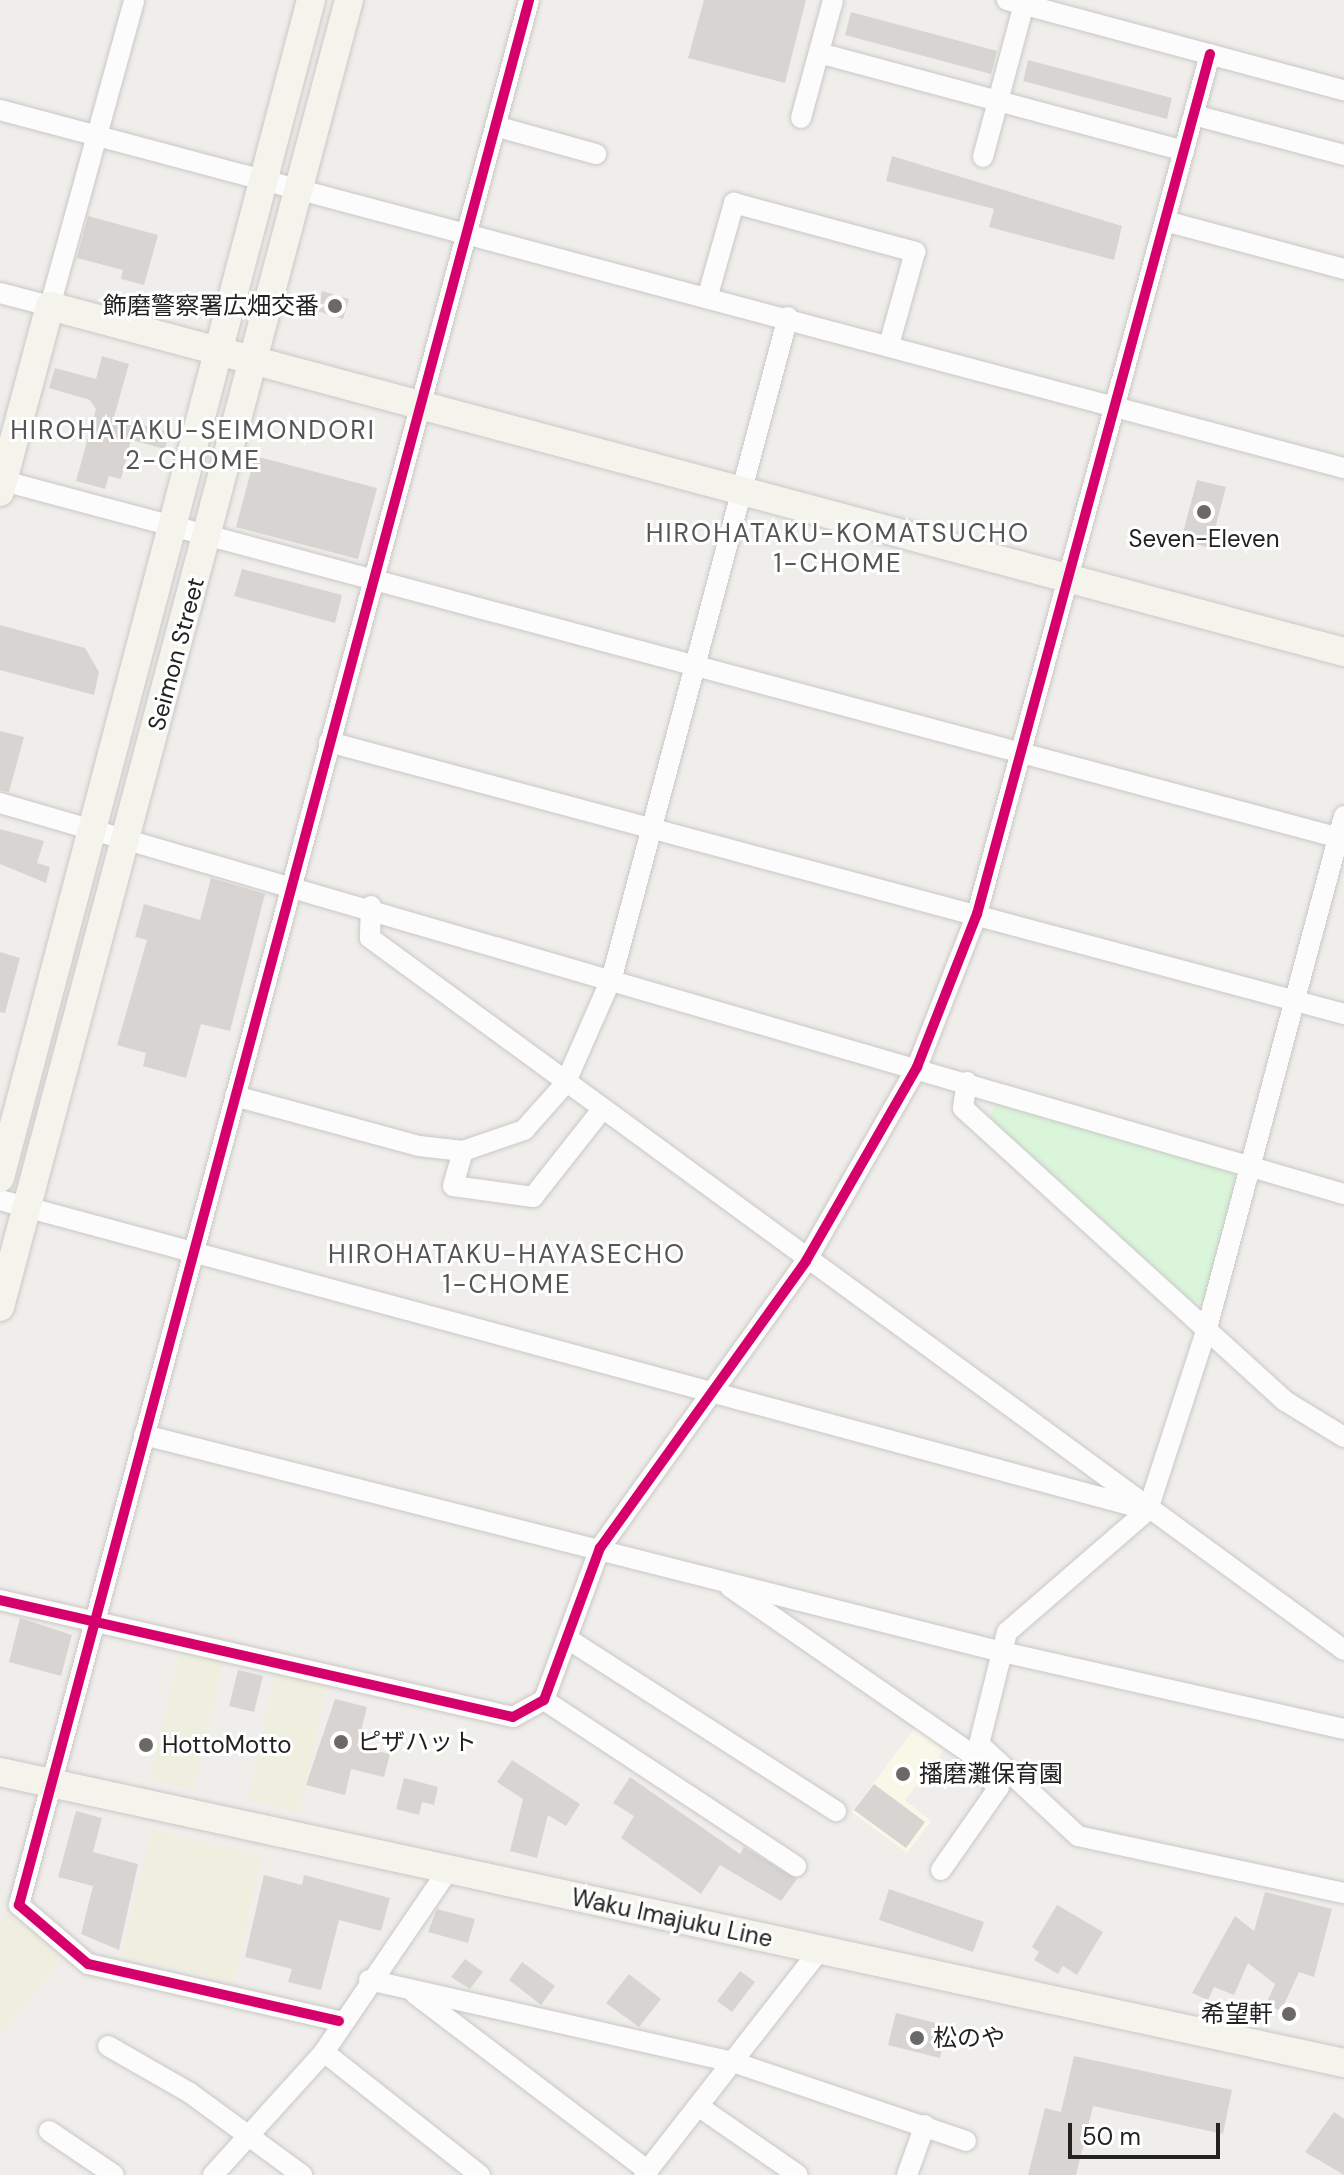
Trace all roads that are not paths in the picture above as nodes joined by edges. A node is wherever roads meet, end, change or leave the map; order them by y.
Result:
1 (134, 0) edge
2 (311, 0) edge
3 (349, 0) edge
4 (529, 0) edge
5 (833, 0) edge
6 (1015, 2) edge
7 (819, 53) junction
8 (1210, 54) junction
9 (1344, 90) edge
10 (998, 101) junction
11 (0, 110) edge
12 (1194, 115) junction
13 (801, 118) dead end
14 (495, 126) junction
15 (98, 136) junction
16 (1184, 151) junction
17 (596, 154) dead end
18 (1344, 155) edge
19 (983, 157) dead end
20 (264, 178) junction
21 (299, 187) junction
22 (1165, 221) junction
23 (466, 233) junction
24 (1344, 269) edge
25 (0, 293) edge
26 (708, 295) junction
27 (50, 306) junction
28 (788, 317) junction
29 (889, 345) junction
30 (218, 351) junction
31 (252, 360) junction
32 (420, 405) junction
33 (1116, 406) junction
34 (1344, 468) edge
35 (1, 484) edge
36 (741, 491) junction
37 (172, 523) junction
38 (208, 532) junction
39 (374, 577) junction
40 (1069, 579) junction
41 (1344, 652) edge
42 (695, 663) junction
43 (329, 742) junction
44 (1022, 751) junction
45 (0, 803) edge
46 (1344, 816) edge
47 (91, 828) junction
48 (652, 828) junction
49 (127, 837) junction
50 (1341, 838) edge
51 (291, 885) junction
52 (371, 906) junction
53 (977, 914) junction
54 (612, 977) junction
55 (1295, 1001) junction
56 (1344, 1014) edge
57 (917, 1067) junction
58 (967, 1082) junction
59 (565, 1084) junction
60 (235, 1096) junction
61 (601, 1111) junction
62 (463, 1151) junction
63 (1251, 1166) junction
64 (0, 1178) edge
65 (1344, 1194) edge
66 (0, 1200) edge
67 (28, 1208) junction
68 (193, 1252) junction
69 (806, 1261) junction
70 (0, 1307) edge
71 (1207, 1328) junction
72 (710, 1392) junction
73 (144, 1435) junction
74 (1344, 1437) edge
75 (1148, 1510) junction
76 (600, 1548) junction
77 (717, 1578) junction
78 (0, 1600) edge
79 (94, 1621) junction
80 (571, 1641) junction
81 (1344, 1650) edge
82 (998, 1651) junction
83 (544, 1700) junction
84 (1344, 1729) edge
85 (976, 1750) junction
86 (0, 1772) edge
87 (50, 1783) junction
88 (836, 1811) dead end
89 (796, 1866) dead end
90 (448, 1870) junction
91 (941, 1870) dead end
92 (1344, 1893) edge
93 (820, 1950) junction
94 (369, 1980) junction
95 (410, 1990) junction
96 (339, 2021) junction
97 (108, 2046) dead end
98 (324, 2052) junction
99 (733, 2062) junction
100 (1344, 2063) edge
101 (698, 2106) junction
102 (925, 2125) junction
103 (49, 2131) dead end
104 (245, 2133) junction
105 (966, 2141) dead end
106 (646, 2173) edge
107 (114, 2175) edge
108 (213, 2175) edge
109 (302, 2175) edge
110 (480, 2175) edge
111 (798, 2175) edge
112 (907, 2175) edge

1 - 15 street
2 - 20 street, Seimon Street
3 - 21 street, Seimon Street
4 - 14 street
5 - 7 street
6 - 8 street
6 - 10 street
7 - 10 street
7 - 13 street
8 - 9 street
8 - 12 street
10 - 16 street
10 - 19 street
11 - 15 street
12 - 16 street
12 - 18 street
14 - 17 street
14 - 23 street
15 - 20 street
15 - 27 street
16 - 22 street
20 - 21 street
20 - 30 street, Seimon Street
21 - 23 street
21 - 31 street, Seimon Street
22 - 24 street
22 - 33 street
23 - 26 street
23 - 32 street
25 - 27 street
26 - 28 street
26 - 29 street
27 - 30 street
27 - 35 street
28 - 29 street
28 - 36 street
29 - 33 street
30 - 31 street
30 - 37 street, Seimon Street
31 - 32 street
31 - 38 street, Seimon Street
32 - 36 street
32 - 39 street
33 - 34 street
33 - 40 street
35 - 37 street
36 - 40 street
36 - 42 street
37 - 38 street
37 - 47 street, Seimon Street
38 - 39 street
38 - 49 street, Seimon Street
39 - 42 street
39 - 43 street
40 - 41 street
40 - 44 street
42 - 44 street
42 - 48 street
43 - 48 street
43 - 51 street
44 - 50 street
44 - 53 street
45 - 47 street
46 - 50 street
47 - 49 street
47 - 64 street, Seimon Street
48 - 53 street
48 - 54 street
49 - 51 street
49 - 67 street, Seimon Street
50 - 55 street
51 - 52 street
51 - 60 street
52 - 54 street
52 - 59 street
53 - 55 street
53 - 57 street
54 - 57 street
54 - 59 street
55 - 56 street
55 - 63 street
57 - 58 street
57 - 69 street
58 - 63 street
58 - 71 street
59 - 61 street
59 - 62 street
60 - 62 street
60 - 68 street
61 - 62 street
61 - 69 street
63 - 65 street
63 - 71 street
66 - 67 street
67 - 68 street
67 - 70 street, Seimon Street
68 - 72 street
68 - 73 street
69 - 72 street
69 - 75 street
71 - 74 street
71 - 75 street
72 - 75 street
72 - 76 street
73 - 76 street
73 - 79 street
75 - 81 street
75 - 82 street
76 - 77 street
76 - 80 street
77 - 82 street
77 - 85 street
78 - 79 street
79 - 83 street
79 - 87 street
80 - 83 street
80 - 88 street
82 - 84 street
82 - 85 street
83 - 89 street
85 - 91 street
85 - 92 street
86 - 87 street, Waku Imajuku Line
87 - 90 street, Waku Imajuku Line
87 - 96 street
90 - 93 street, Waku Imajuku Line
90 - 94 street
93 - 99 street
93 - 100 street, Waku Imajuku Line
94 - 95 street
94 - 96 street
95 - 99 street
95 - 106 street
96 - 98 street
97 - 104 street
98 - 104 street
98 - 110 street
99 - 101 street
99 - 102 street
101 - 106 street
101 - 111 street
102 - 105 street
102 - 112 street
103 - 107 street
104 - 108 street
104 - 109 street

